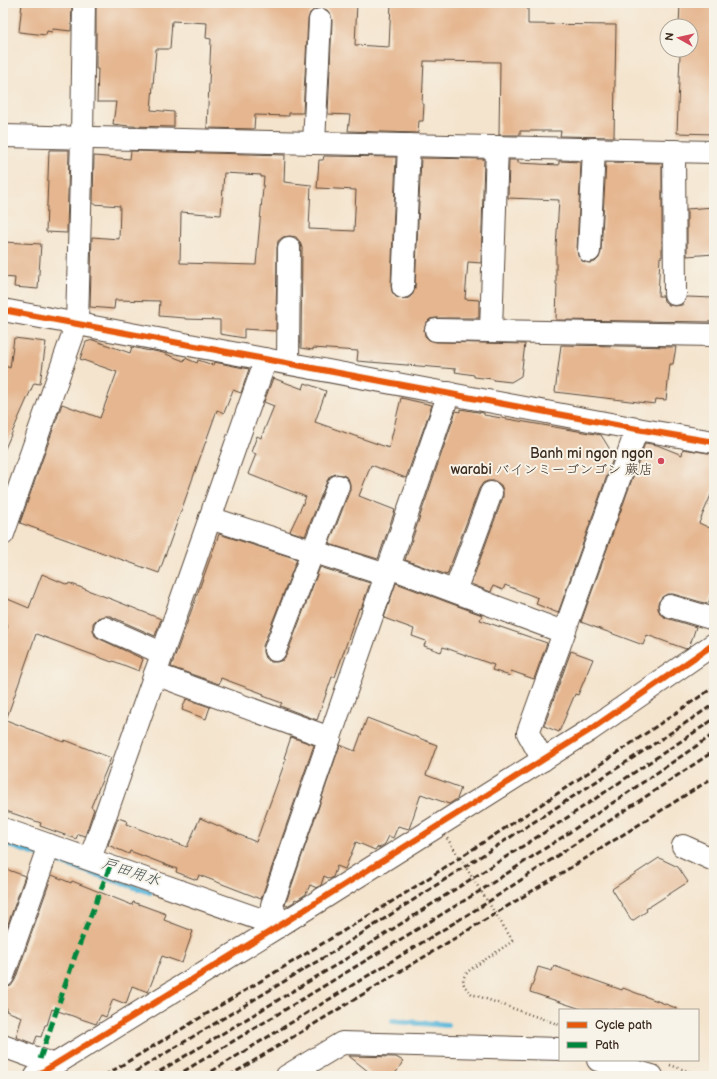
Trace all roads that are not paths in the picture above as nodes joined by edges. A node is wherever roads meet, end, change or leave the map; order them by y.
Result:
1 (84, 3) edge
2 (320, 20) dead end
3 (3, 136) edge
4 (82, 137) junction
5 (314, 143) junction
6 (409, 145) junction
7 (497, 147) junction
8 (594, 149) junction
9 (674, 151) junction
10 (714, 152) edge
11 (289, 248) dead end
12 (589, 250) dead end
13 (403, 287) dead end
14 (675, 294) dead end
15 (3, 310) edge
16 (77, 323) junction
17 (436, 330) dead end
18 (491, 330) junction
19 (714, 335) edge
20 (266, 359) junction
21 (288, 363) junction
22 (449, 393) junction
23 (637, 428) junction
24 (714, 442) edge
25 (338, 486) dead end
26 (490, 493) dead end
27 (210, 518) junction
28 (3, 534) edge
29 (313, 552) junction
30 (387, 571) junction
31 (455, 591) junction
32 (670, 606) dead end
33 (714, 619) edge
34 (105, 628) dead end
35 (563, 632) junction
36 (714, 644) edge
37 (275, 650) dead end
38 (162, 653) junction
39 (155, 674) junction
40 (330, 738) junction
41 (543, 760) junction
42 (3, 829) edge
43 (49, 845) junction
44 (684, 846) dead end
45 (90, 859) junction
46 (714, 860) edge
47 (279, 926) junction
48 (3, 976) edge
49 (3, 1046) edge
50 (559, 1049) edge
51 (605, 1061) edge
52 (55, 1064) junction
53 (658, 1069) edge
54 (36, 1076) edge
55 (288, 1076) edge

1 - 4 street
2 - 5 street
3 - 4 street
4 - 5 street
4 - 16 street
5 - 6 street
6 - 7 street
6 - 13 street
7 - 8 street
7 - 18 street
8 - 9 street
8 - 12 street
9 - 10 street
9 - 14 street
11 - 21 street
15 - 16 street
16 - 20 street
16 - 28 street
17 - 18 street
18 - 19 street
20 - 21 street
20 - 27 street
21 - 22 street
22 - 23 street
22 - 30 street
23 - 24 street
23 - 35 street
25 - 29 street
26 - 31 street
27 - 29 street
27 - 38 street
29 - 30 street
29 - 37 street
30 - 31 street
30 - 40 street
31 - 35 street
32 - 33 street
34 - 38 street
35 - 41 street
36 - 41 street
38 - 39 street
39 - 40 street
39 - 45 street
40 - 47 street
41 - 47 street
42 - 43 street
43 - 45 street
43 - 48 street
44 - 46 street
45 - 47 street
47 - 52 street
49 - 52 street
50 - 55 street
51 - 53 street
52 - 54 street

